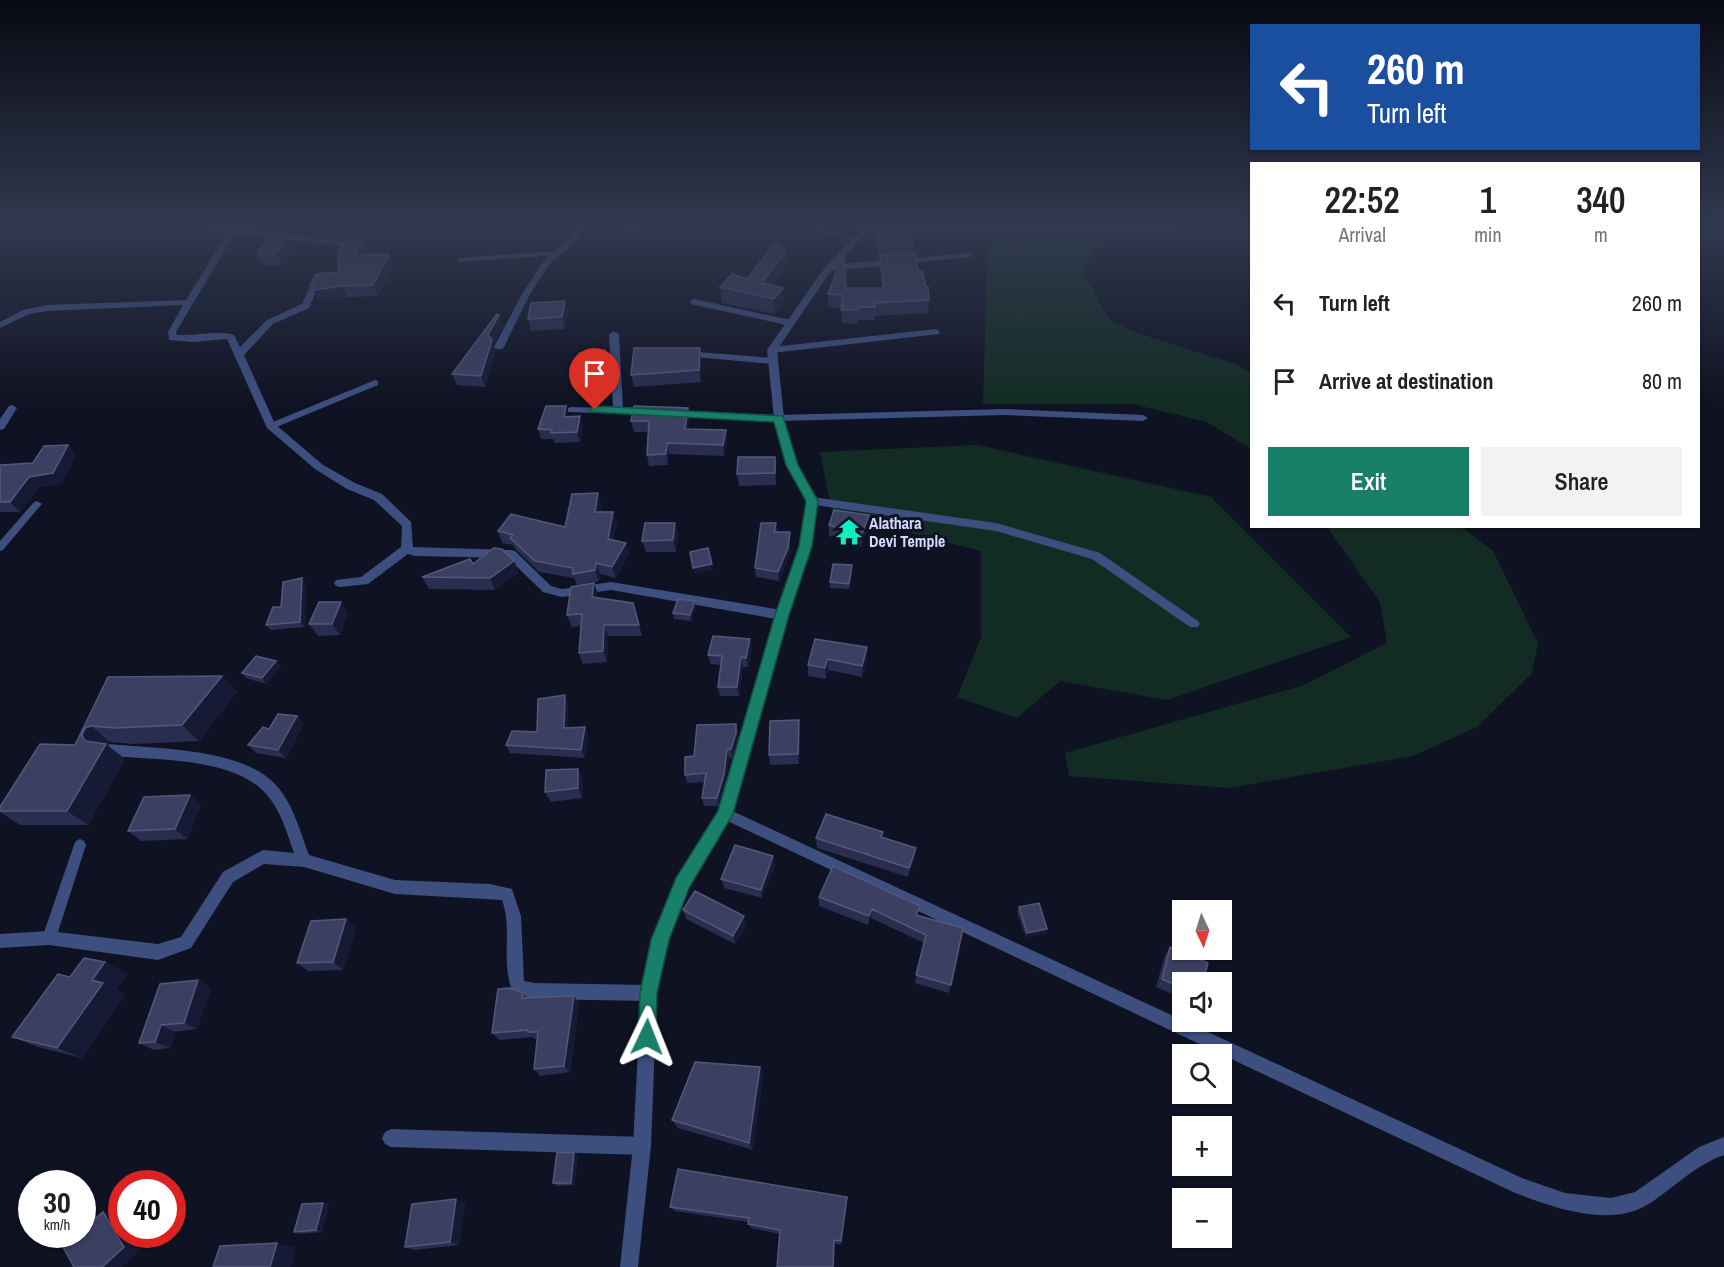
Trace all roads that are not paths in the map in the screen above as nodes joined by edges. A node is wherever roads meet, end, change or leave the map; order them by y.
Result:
1 (199, 285) edge
2 (315, 285) edge
3 (532, 285) edge
4 (818, 285) edge
5 (189, 302) junction
6 (694, 302) dead end
7 (791, 323) junction
8 (0, 325) edge
9 (936, 332) dead end
10 (614, 334) dead end
11 (499, 347) dead end
12 (238, 355) junction
13 (698, 356) edge
14 (773, 356) junction
15 (375, 382) dead end
16 (12, 408) dead end
17 (571, 410) dead end
18 (618, 410) junction
19 (779, 418) junction
20 (1143, 418) dead end
21 (271, 426) junction
22 (0, 427) edge
23 (812, 501) junction
24 (37, 504) dead end
25 (0, 547) edge
26 (407, 549) junction
27 (340, 583) dead end
28 (782, 615) junction
29 (1194, 624) dead end
30 (110, 750) dead end
31 (726, 814) junction
32 (80, 845) dead end
33 (304, 860) junction
34 (49, 938) junction
35 (0, 941) edge
36 (648, 993) junction
37 (391, 1138) dead end
38 (642, 1146) junction
39 (1724, 1146) edge
40 (629, 1267) edge

1 - 5 street
2 - 12 street
3 - 11 street
4 - 7 street
5 - 8 street
5 - 12 street
6 - 7 street
7 - 14 street
9 - 14 street
10 - 18 street
12 - 21 street
13 - 14 street
14 - 19 street
15 - 21 lane
16 - 22 street
17 - 18 street
18 - 19 street
19 - 20 street
19 - 23 street
21 - 26 street
23 - 28 street
23 - 29 street
24 - 25 lane
26 - 27 street
26 - 28 street
28 - 31 street
30 - 33 street
31 - 36 street
31 - 39 street
32 - 34 lane
33 - 34 street
33 - 36 street
34 - 35 street
36 - 38 street
37 - 38 street
38 - 40 street

